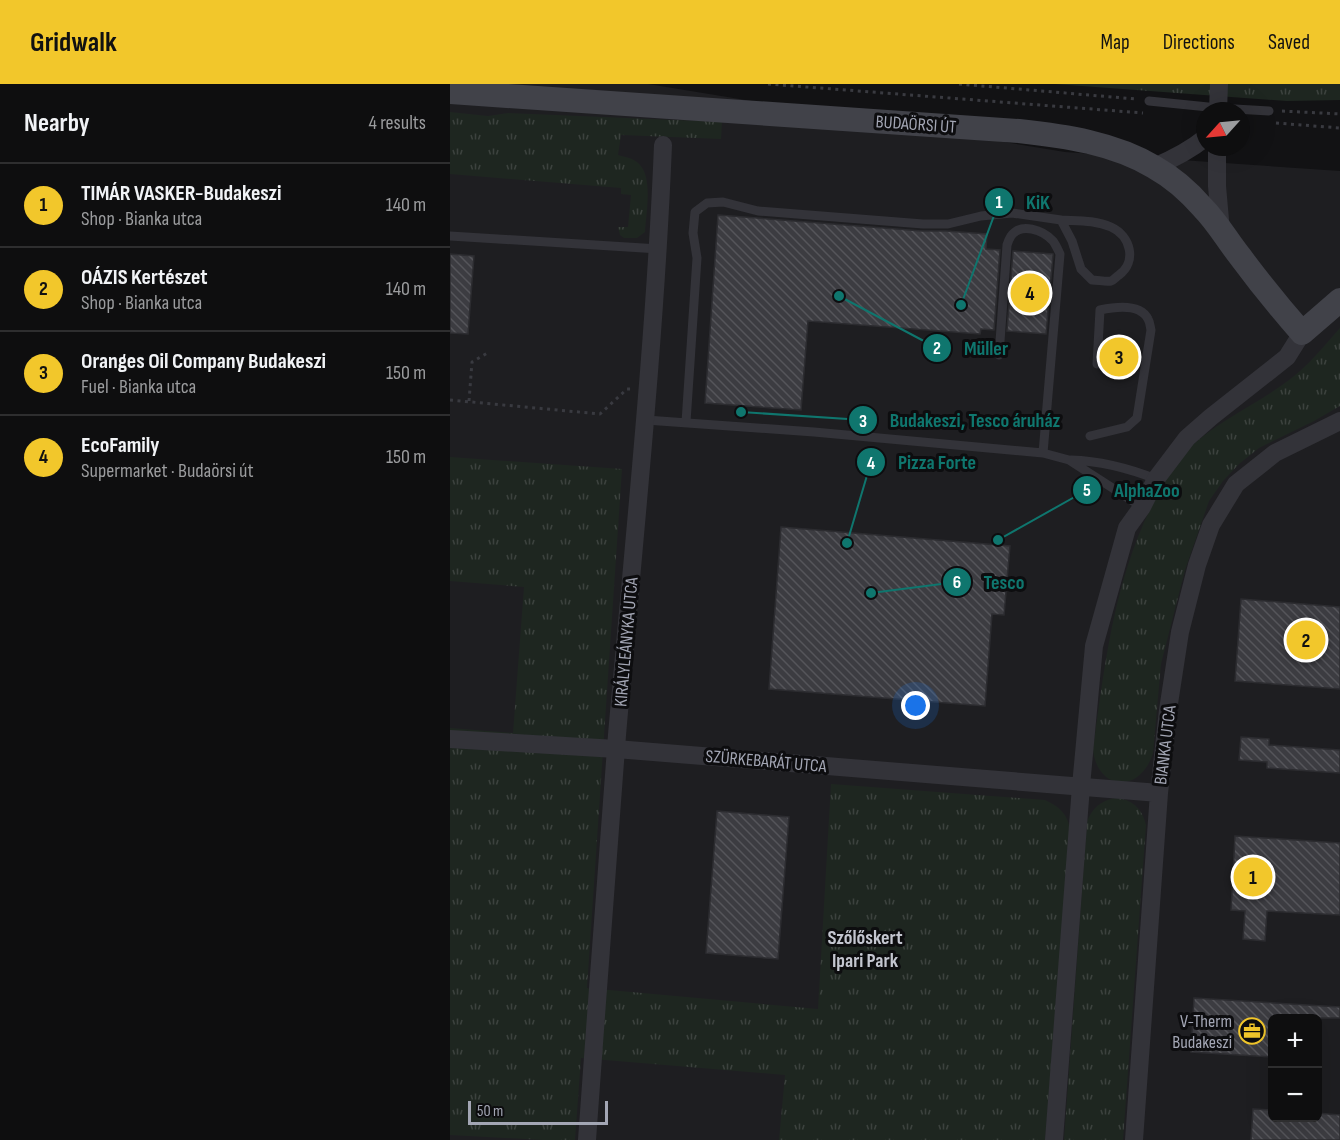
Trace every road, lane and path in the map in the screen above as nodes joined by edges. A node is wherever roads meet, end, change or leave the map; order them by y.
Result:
1 (768, 84) edge
2 (959, 84) edge
3 (1220, 84) edge
4 (494, 89) edge
5 (450, 92) edge
6 (1149, 101) joint
7 (1219, 102) edge
8 (1196, 106) edge
9 (1250, 110) edge
10 (1269, 111) joint
11 (1146, 113) dead end
12 (1340, 114) edge
13 (1274, 123) dead end
14 (1340, 128) edge
15 (663, 145) dead end
16 (1196, 146) edge
17 (1217, 156) edge
18 (1154, 167) junction
19 (1061, 220) junction
20 (1221, 231) junction
21 (450, 236) edge
22 (659, 249) junction
23 (1340, 300) edge
24 (1302, 333) junction
25 (489, 352) dead end
26 (999, 355) dead end
27 (1097, 364) dead end
28 (648, 389) junction
29 (450, 400) edge
30 (469, 402) junction
31 (646, 420) junction
32 (1340, 421) edge
33 (686, 422) junction
34 (1090, 436) dead end
35 (1043, 453) junction
36 (1068, 460) junction
37 (1156, 479) junction
38 (1142, 507) junction
39 (450, 739) edge
40 (616, 749) junction
41 (1081, 786) junction
42 (1159, 793) junction
43 (586, 1140) edge
44 (1054, 1140) edge
45 (1134, 1140) edge

1 - 11 path
2 - 6 path
3 - 7 street
4 - 5 main road, BUDAÖRSI ÚT
4 - 18 main road, BUDAÖRSI ÚT
6 - 8 lane
9 - 10 lane
10 - 12 path
13 - 14 path
15 - 22 street, KIRÁLYLEÁNYKA UTCA
16 - 18 street
17 - 20 street
18 - 20 main road, BUDAÖRSI ÚT
19 - 19 lane
19 - 33 lane
20 - 24 main road, BUDAÖRSI ÚT
21 - 22 lane
22 - 28 street, KIRÁLYLEÁNYKA UTCA
23 - 24 main road
24 - 37 street
25 - 30 path
26 - 35 lane
27 - 34 lane
28 - 30 path
28 - 31 street, KIRÁLYLEÁNYKA UTCA
29 - 30 path
31 - 33 lane
31 - 40 street, KIRÁLYLEÁNYKA UTCA
32 - 42 street, BIANKA UTCA
33 - 35 lane
35 - 36 lane
36 - 37 lane
36 - 38 lane
37 - 38 street
38 - 41 street
39 - 40 street, SZÜRKEBARÁT UTCA
40 - 41 street, SZÜRKEBARÁT UTCA
40 - 43 street, KIRÁLYLEÁNYKA UTCA
41 - 42 street, SZÜRKEBARÁT UTCA
41 - 44 street
42 - 45 street, BIANKA UTCA

